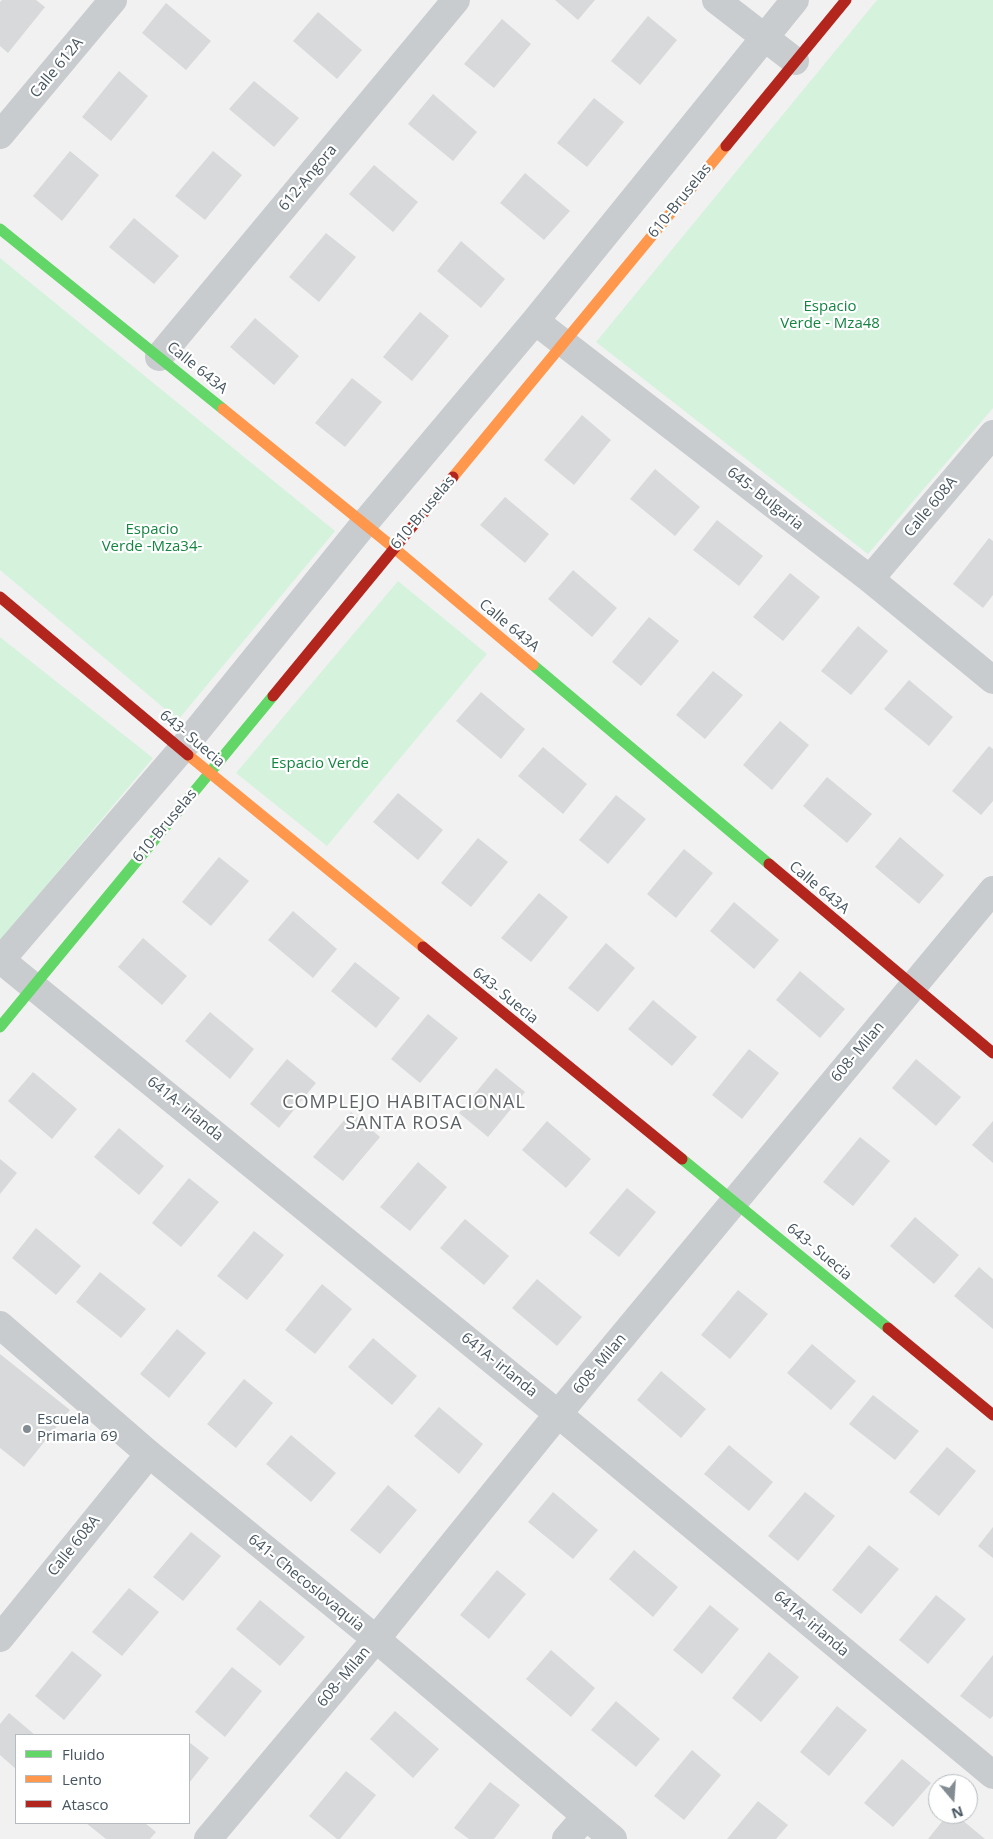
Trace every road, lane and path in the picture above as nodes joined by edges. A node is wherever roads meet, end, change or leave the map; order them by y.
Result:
1 (113, 0) edge
2 (456, 0) edge
3 (716, 0) edge
4 (795, 0) edge
5 (846, 0) edge
6 (765, 37) junction
7 (796, 61) junction
8 (0, 135) edge
9 (0, 229) edge
10 (535, 321) junction
11 (563, 343) junction
12 (159, 357) junction
13 (993, 434) edge
14 (364, 524) junction
15 (394, 548) junction
16 (870, 579) junction
17 (0, 597) edge
18 (993, 680) edge
19 (182, 749) junction
20 (209, 773) junction
21 (993, 890) edge
22 (0, 960) edge
23 (34, 986) junction
24 (912, 987) junction
25 (0, 1027) edge
26 (993, 1053) edge
27 (734, 1202) junction
28 (0, 1325) edge
29 (558, 1414) junction
30 (993, 1416) edge
31 (148, 1454) junction
32 (0, 1638) edge
33 (376, 1639) junction
34 (993, 1775) edge
35 (586, 1816) junction
36 (208, 1839) edge
37 (566, 1839) edge
38 (613, 1839) edge

1 - 8 street, Calle 612A
2 - 12 street, 612-Angora
3 - 6 street
4 - 6 street
5 - 7 street, 610-Bruselas
6 - 7 street
6 - 10 street
7 - 11 street, 610-Bruselas
9 - 12 street, Calle 643A
10 - 11 street, 645- Bulgaria
10 - 14 street
11 - 15 street, 610-Bruselas
11 - 16 street, 645- Bulgaria
12 - 14 street, Calle 643A
13 - 16 street, Calle 608A
14 - 15 street, Calle 643A
14 - 19 street
15 - 20 street, 610-Bruselas
15 - 24 street, Calle 643A
16 - 18 street, 645- Bulgaria
17 - 19 street, 643- Suecia
19 - 20 street, 643- Suecia
19 - 22 street
20 - 23 street, 610-Bruselas
20 - 27 street, 643- Suecia
21 - 24 street, 608- Milan
22 - 23 street, 641A- irlanda
23 - 25 street, 610-Bruselas
23 - 29 street, 641A- irlanda
24 - 26 street, Calle 643A
24 - 27 street, 608- Milan
27 - 29 street, 608- Milan
27 - 30 street, 643- Suecia
28 - 31 street, 641- Checoslovaquia
29 - 33 street, 608- Milan
29 - 34 street, 641A- irlanda
31 - 32 street, Calle 608A
31 - 33 street, 641- Checoslovaquia
33 - 35 street, 641- Checoslovaquia
33 - 36 street, 608- Milan
35 - 37 street
35 - 38 street, 641- Checoslovaquia

